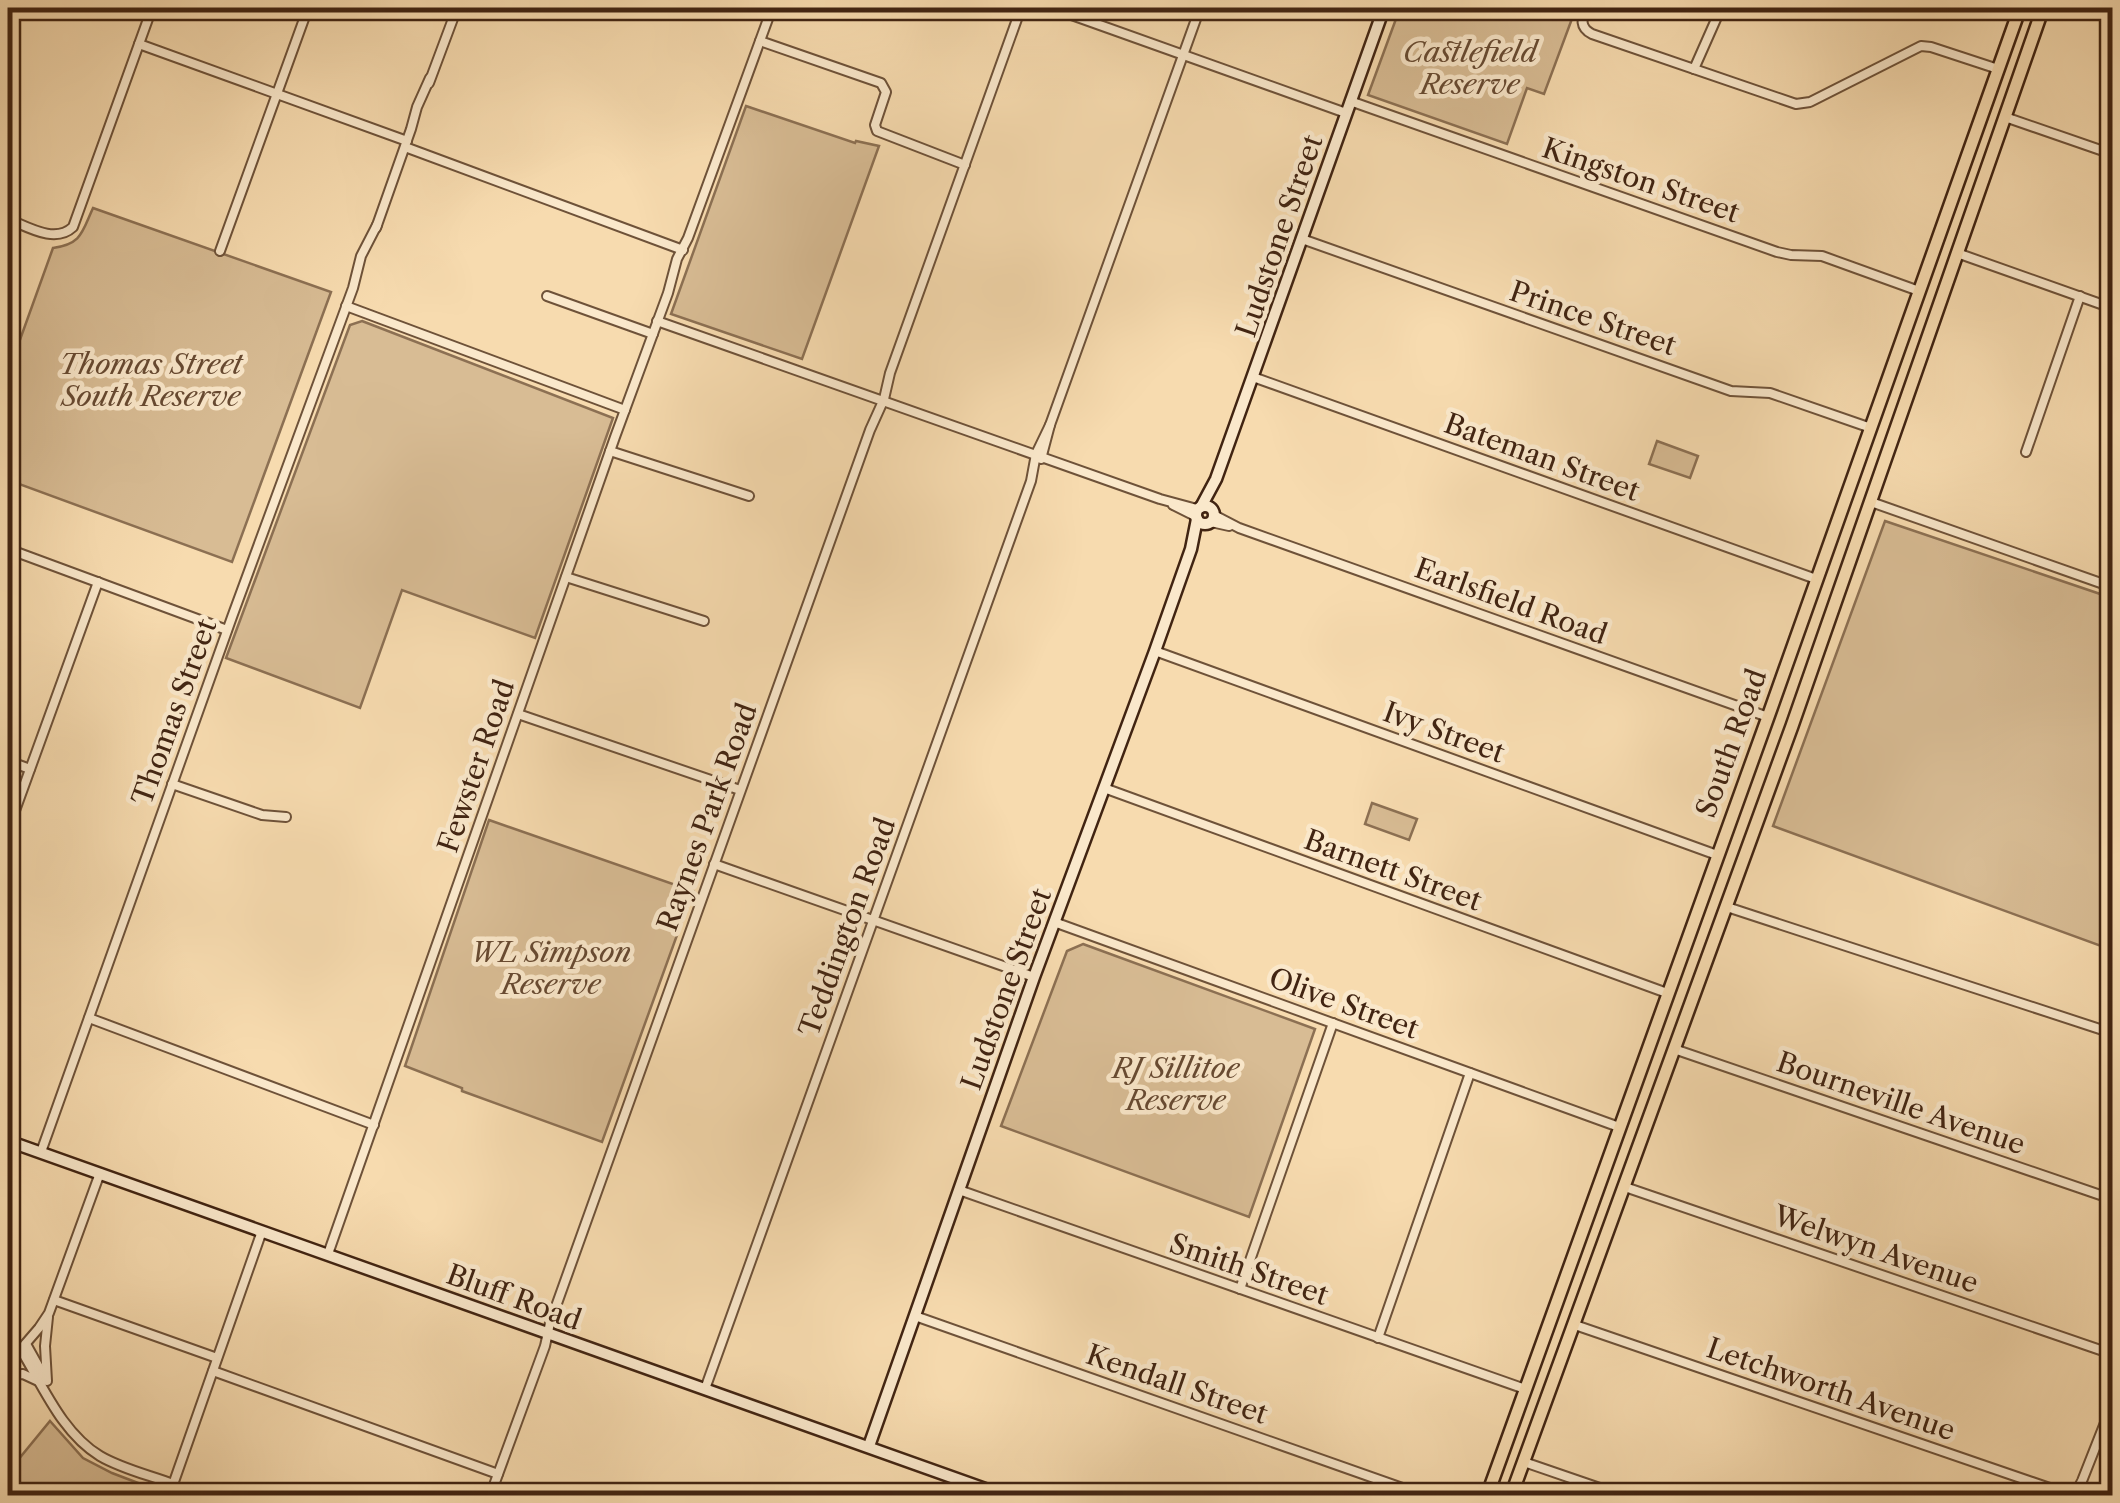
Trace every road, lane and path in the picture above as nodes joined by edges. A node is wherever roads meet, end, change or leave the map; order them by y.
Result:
1 (152, 8) edge
2 (308, 8) edge
3 (457, 8) edge
4 (772, 8) edge
5 (1021, 8) edge
6 (1052, 8) edge
7 (1200, 8) edge
8 (1384, 8) edge
9 (1586, 8) edge
10 (1720, 8) edge
11 (2020, 8) edge
12 (2042, 8) edge
13 (760, 40) junction
14 (139, 44) junction
15 (1183, 55) junction
16 (1694, 69) junction
17 (1998, 69) junction
18 (277, 94) junction
19 (1348, 107) junction
20 (2005, 117) junction
21 (406, 144) junction
22 (2112, 154) edge
23 (965, 165) junction
24 (8, 219) edge
25 (1302, 239) junction
26 (683, 250) junction
27 (220, 251) dead end
28 (1957, 253) junction
29 (1919, 291) junction
30 (547, 296) dead end
31 (2080, 296) junction
32 (1941, 299) junction
33 (346, 306) junction
34 (2112, 308) edge
35 (657, 322) junction
36 (652, 334) junction
37 (1253, 377) junction
38 (881, 399) junction
39 (625, 410) junction
40 (1871, 428) junction
41 (610, 452) junction
42 (2026, 452) dead end
43 (1039, 456) junction
44 (750, 496) dead end
45 (1870, 502) junction
46 (1204, 515) junction
47 (8, 549) edge
48 (566, 577) junction
49 (1816, 579) junction
50 (98, 582) junction
51 (2112, 588) edge
52 (704, 621) dead end
53 (227, 630) junction
54 (1156, 651) junction
55 (518, 714) junction
56 (1768, 717) junction
57 (1792, 726) junction
58 (8, 761) edge
59 (30, 769) junction
60 (172, 784) junction
61 (1104, 788) junction
62 (740, 790) junction
63 (286, 816) dead end
64 (8, 830) edge
65 (1717, 855) junction
66 (714, 864) junction
67 (1727, 907) junction
68 (873, 920) junction
69 (1054, 922) junction
70 (1034, 978) junction
71 (1667, 993) junction
72 (89, 1018) junction
73 (1333, 1023) junction
74 (2112, 1034) edge
75 (1674, 1050) junction
76 (1470, 1073) junction
77 (374, 1125) junction
78 (1619, 1127) junction
79 (1643, 1136) junction
80 (8, 1140) edge
81 (41, 1152) junction
82 (100, 1174) junction
83 (1625, 1187) junction
84 (958, 1190) junction
85 (2112, 1199) edge
86 (262, 1231) junction
87 (328, 1254) junction
88 (1240, 1289) junction
89 (54, 1300) junction
90 (49, 1313) junction
91 (915, 1316) junction
92 (1574, 1324) junction
93 (547, 1332) junction
94 (1378, 1338) junction
95 (23, 1347) junction
96 (2112, 1354) edge
97 (217, 1358) junction
98 (8, 1364) edge
99 (213, 1372) junction
100 (8, 1375) edge
101 (45, 1382) junction
102 (705, 1389) junction
103 (1525, 1390) junction
104 (2112, 1405) edge
105 (868, 1446) junction
106 (1524, 1462) junction
107 (498, 1474) junction
108 (965, 1481) junction
109 (173, 1484) junction
110 (960, 1494) edge
111 (169, 1496) edge
112 (490, 1496) edge
113 (1006, 1496) edge
114 (1425, 1496) edge
115 (1487, 1496) edge
116 (1511, 1496) edge
117 (1623, 1496) edge
118 (2074, 1496) edge

1 - 14 street
2 - 18 street
3 - 21 street, Thomas Street
4 - 13 street, Fewster Road
5 - 23 street, Raynes Park Road
6 - 15 street, Kingston Street
7 - 15 street, Teddington Road
8 - 19 street, Ludstone Street
9 - 16 street
10 - 16 street
11 - 17 main road, South Road
12 - 20 main road, South Road
13 - 23 street
13 - 26 street, Fewster Road
14 - 18 street
14 - 24 street
15 - 19 street, Kingston Street
15 - 43 street, Teddington Road
16 - 17 street
17 - 29 main road, South Road
18 - 21 street
18 - 27 street
19 - 25 street, Ludstone Street
19 - 29 street, Kingston Street
20 - 22 street
20 - 28 main road, South Road
21 - 26 street
21 - 33 street, Thomas Street
23 - 38 street, Raynes Park Road
25 - 37 street, Ludstone Street
25 - 40 street, Prince Street
26 - 35 street, Fewster Road
28 - 31 street
28 - 32 main road, South Road
29 - 32 main road
29 - 40 main road, South Road
30 - 36 street
31 - 34 street
31 - 42 street
32 - 45 main road, South Road
33 - 39 street
33 - 53 street, Thomas Street
35 - 36 street, Fewster Road
35 - 38 street, Earlsfield Road
36 - 39 street, Fewster Road
37 - 46 street, Ludstone Street
37 - 49 street, Bateman Street
38 - 43 street, Earlsfield Road
38 - 62 street, Raynes Park Road
39 - 41 street, Fewster Road
40 - 49 main road, South Road
41 - 44 street
41 - 48 street, Fewster Road
43 - 46 street, Earlsfield Road
43 - 68 street, Teddington Road
45 - 51 street
45 - 57 main road, South Road
46 - 54 street, Ludstone Street
46 - 56 street, Earlsfield Road
47 - 50 street
48 - 52 street
48 - 55 street, Fewster Road
49 - 56 main road, South Road
50 - 53 street
50 - 59 street
53 - 60 street, Thomas Street
54 - 61 street, Ludstone Street
54 - 65 street, Ivy Street
55 - 62 street
55 - 77 street, Fewster Road
56 - 57 main road
56 - 65 main road, South Road
57 - 67 main road, South Road
58 - 59 street
59 - 64 street
60 - 63 street
60 - 72 street, Thomas Street
61 - 69 street, Ludstone Street
61 - 71 street, Barnett Street
62 - 66 street, Raynes Park Road
65 - 71 main road, South Road
66 - 68 street
66 - 93 street, Raynes Park Road
67 - 74 street
67 - 75 main road, South Road
68 - 70 street
68 - 102 street, Teddington Road
69 - 70 street, Ludstone Street
69 - 73 street, Olive Street
70 - 84 street, Ludstone Street
71 - 78 main road, South Road
72 - 77 street
72 - 81 street, Thomas Street
73 - 76 street, Olive Street
73 - 88 street
75 - 79 main road, South Road
75 - 85 street, Bourneville Avenue
76 - 78 street, Olive Street
76 - 94 street
77 - 87 street, Fewster Road
78 - 79 main road
78 - 103 main road, South Road
79 - 83 main road, South Road
80 - 81 street, Bluff Road
81 - 82 street, Bluff Road
82 - 86 street, Bluff Road
82 - 89 street
83 - 92 main road, South Road
83 - 96 street, Welwyn Avenue
84 - 88 street, Smith Street
84 - 91 street, Ludstone Street
86 - 87 street, Bluff Road
86 - 97 street
87 - 93 street, Bluff Road
88 - 94 street, Smith Street
89 - 90 street
89 - 97 street
90 - 95 street
90 - 101 street
91 - 105 street, Ludstone Street
91 - 114 street, Kendall Street
92 - 106 main road, South Road
92 - 118 street, Letchworth Avenue
93 - 102 street, Bluff Road
93 - 107 street, Raynes Park Road
94 - 103 street, Smith Street
95 - 98 street
95 - 101 street
97 - 99 street
99 - 107 street
99 - 109 street
100 - 101 street
101 - 109 street
102 - 105 street, Bluff Road
103 - 115 main road, South Road
104 - 118 street
105 - 108 street, Bluff Road
106 - 116 main road, South Road
106 - 117 street
107 - 112 street, Raynes Park Road
108 - 110 street
108 - 113 street, Bluff Road
109 - 111 street

